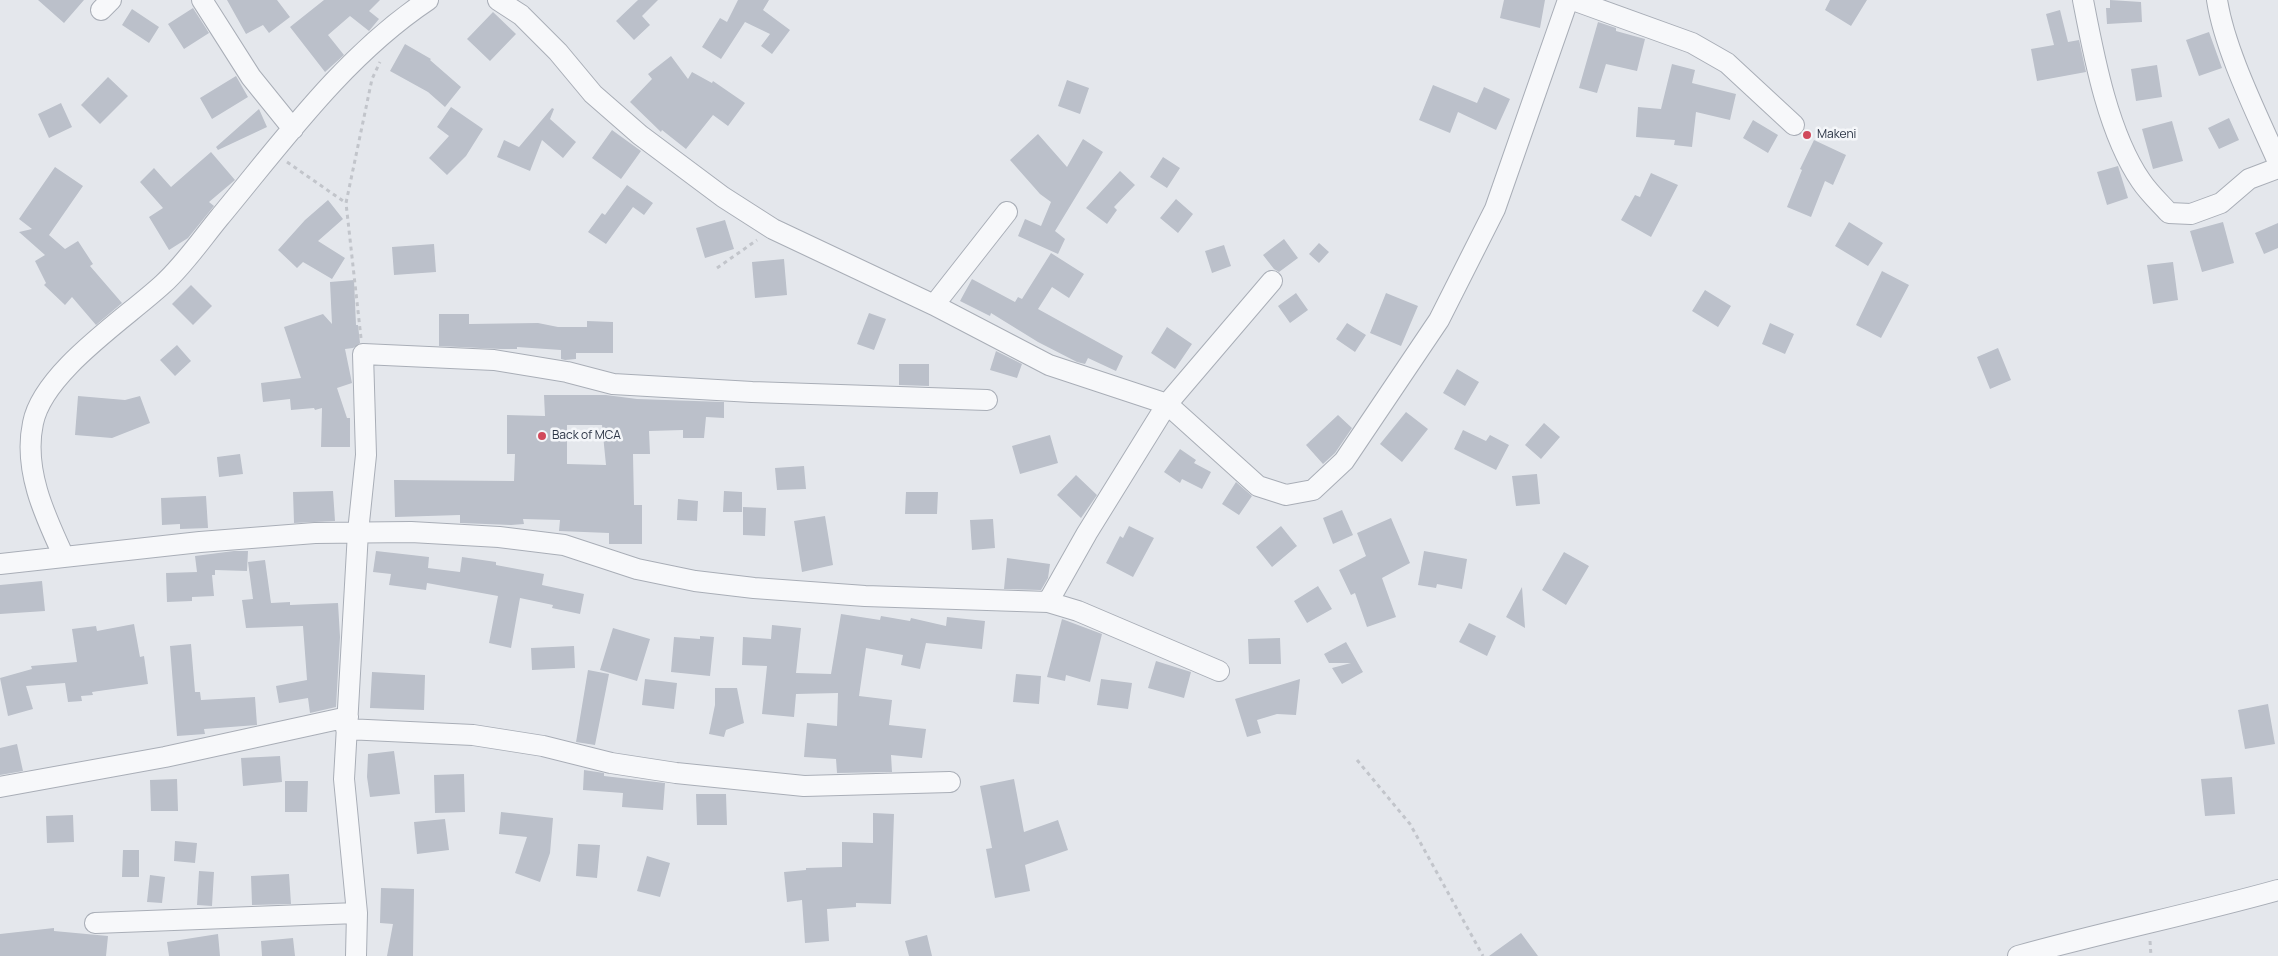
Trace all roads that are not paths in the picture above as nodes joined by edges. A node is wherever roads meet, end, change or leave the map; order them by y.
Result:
1 (202, 0) edge
2 (428, 0) edge
3 (498, 0) edge
4 (1568, 0) edge
5 (1573, 0) edge
6 (2083, 0) edge
7 (2217, 0) edge
8 (1794, 125) dead end
9 (293, 130) junction
10 (2278, 162) edge
11 (2278, 168) edge
12 (1007, 212) dead end
13 (1272, 281) dead end
14 (934, 305) junction
15 (987, 400) dead end
16 (1167, 404) junction
17 (358, 532) junction
18 (64, 557) junction
19 (0, 564) edge
20 (1048, 602) junction
21 (1219, 671) dead end
22 (347, 723) junction
23 (950, 782) dead end
24 (0, 786) edge
25 (2278, 890) edge
26 (356, 913) junction
27 (95, 923) dead end
28 (356, 956) edge
29 (2018, 956) edge

1 - 9 street
2 - 9 street
3 - 14 street
4 - 16 street
5 - 8 street
6 - 11 street
7 - 10 street
9 - 18 street
12 - 14 street
13 - 16 street
14 - 16 street
15 - 17 street
16 - 20 street
17 - 18 street
17 - 20 street
17 - 22 street
18 - 19 street
20 - 21 street
22 - 23 street
22 - 24 street
22 - 26 street
25 - 29 street
26 - 27 street
26 - 28 street

